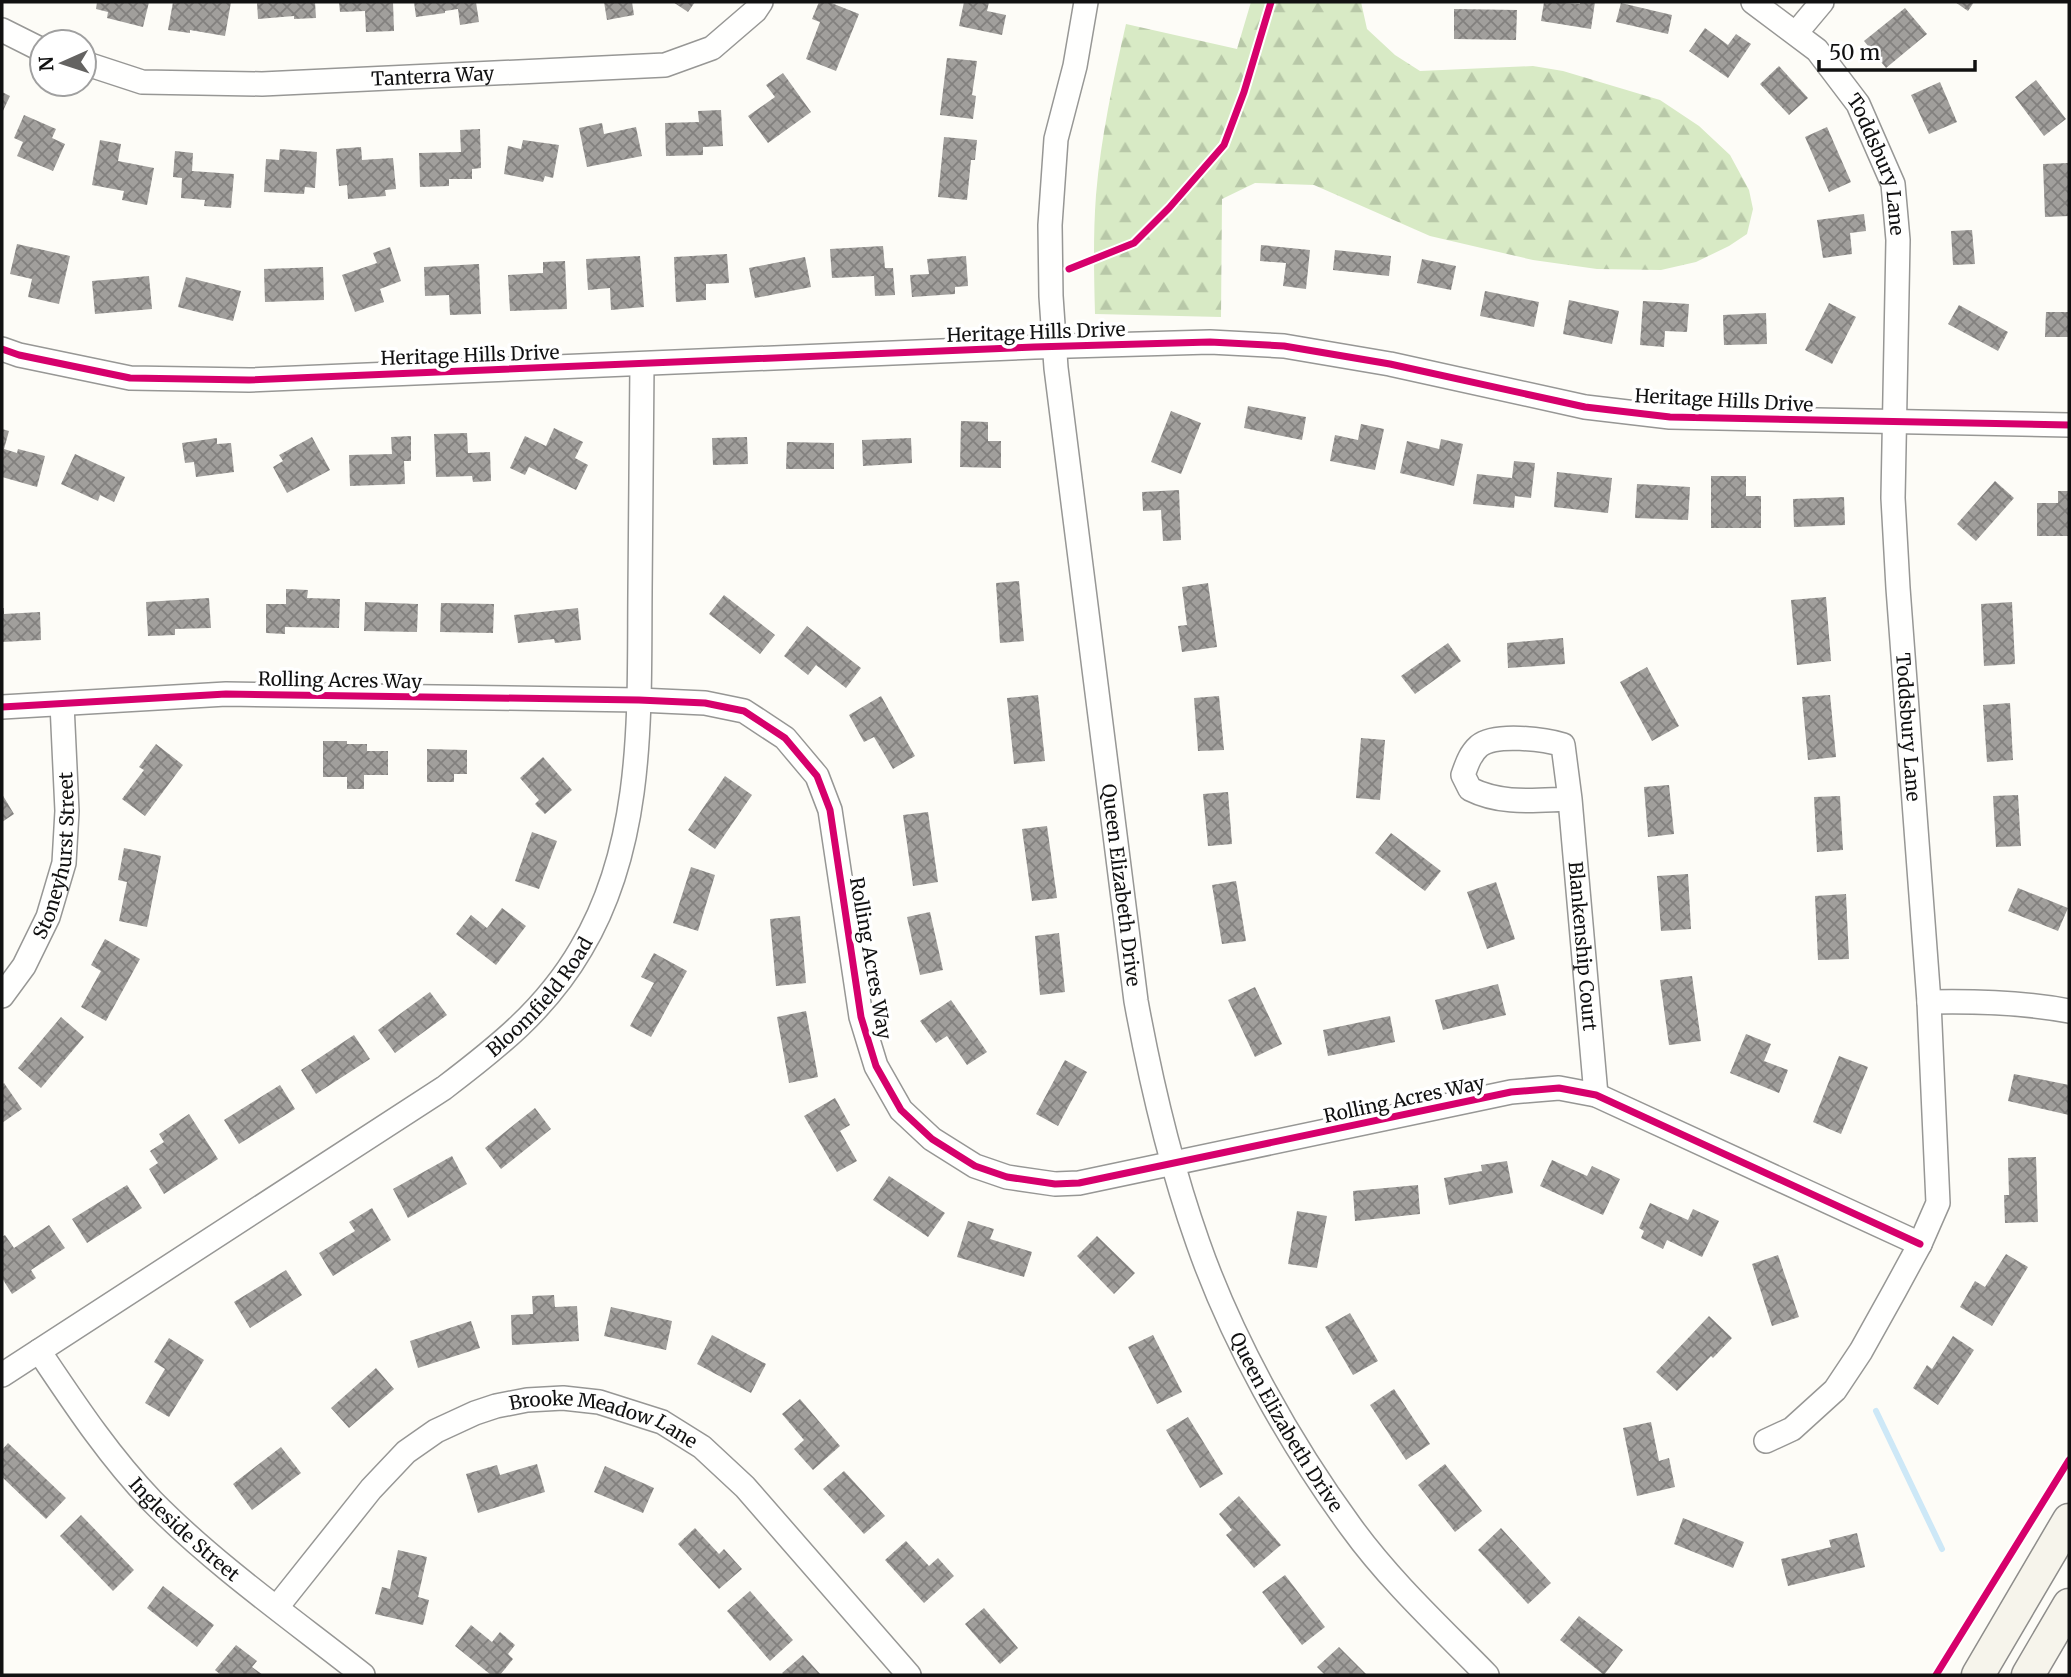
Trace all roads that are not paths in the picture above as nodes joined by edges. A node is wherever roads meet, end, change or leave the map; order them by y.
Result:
1 (761, 2) edge
2 (1086, 2) edge
3 (1753, 2) edge
4 (1822, 2) edge
5 (2, 30) edge
6 (1796, 33) junction
7 (28, 43) edge
8 (98, 68) edge
9 (1054, 346) junction
10 (2, 349) edge
11 (642, 364) junction
12 (1895, 422) junction
13 (2069, 425) edge
14 (639, 700) junction
15 (62, 704) junction
16 (2, 707) edge
17 (1570, 799) junction
18 (2, 996) edge
19 (1929, 1002) junction
20 (2069, 1011) edge
21 (1596, 1095) junction
22 (1172, 1163) junction
23 (1920, 1244) junction
24 (39, 1351) junction
25 (2, 1375) edge
26 (1766, 1441) dead end
27 (2069, 1520) edge
28 (2069, 1605) edge
29 (276, 1607) junction
30 (363, 1675) edge
31 (909, 1675) edge
32 (1487, 1675) edge
33 (1978, 1675) edge
34 (2028, 1675) edge

1 - 8 street, Tanterra Way
2 - 9 street, Queen Elizabeth Drive
3 - 6 street, Toddsbury Lane
4 - 6 street
5 - 7 street
6 - 12 street, Toddsbury Lane
9 - 11 street, Heritage Hills Drive
9 - 12 street, Heritage Hills Drive
9 - 22 street, Queen Elizabeth Drive
10 - 11 street, Heritage Hills Drive
11 - 14 street, Bloomfield Road
12 - 13 street, Heritage Hills Drive
12 - 19 street, Toddsbury Lane
14 - 15 street, Rolling Acres Way
14 - 22 street, Rolling Acres Way
14 - 24 street, Bloomfield Road
15 - 16 street, Rolling Acres Way
15 - 18 street, Stoneyhurst Street
17 - 17 street, Blankenship Court
17 - 21 street, Blankenship Court
19 - 20 street
19 - 23 street, Toddsbury Lane
21 - 22 street, Rolling Acres Way
21 - 23 street, Rolling Acres Way
22 - 32 street, Queen Elizabeth Drive
23 - 26 street, Toddsbury Lane
24 - 25 street, Bloomfield Road
24 - 29 street, Ingleside Street
27 - 33 main road
28 - 34 main road
29 - 30 street, Ingleside Street
29 - 31 street, Brooke Meadow Lane

